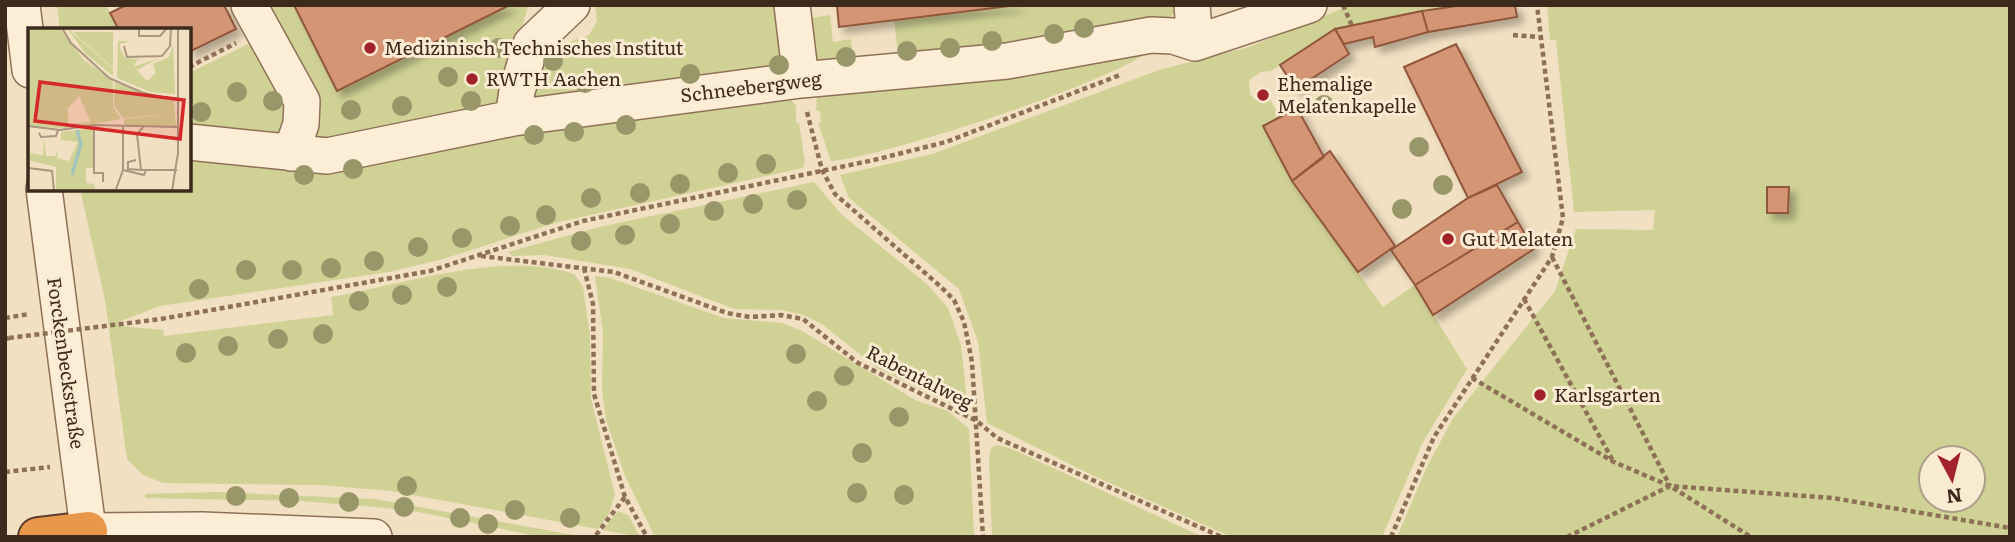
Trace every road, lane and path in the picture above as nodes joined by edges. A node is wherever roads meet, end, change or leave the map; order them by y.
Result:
1 (22, 5) edge
2 (572, 5) edge
3 (792, 5) edge
4 (1192, 5) edge
5 (1309, 5) edge
6 (1343, 5) edge
7 (1537, 5) edge
8 (256, 17) edge
9 (1352, 26) dead end
10 (1513, 35) dead end
11 (1539, 37) junction
12 (1195, 43) junction
13 (28, 54) edge
14 (191, 66) edge
15 (1123, 74) dead end
16 (801, 80) junction
17 (513, 118) junction
18 (191, 142) edge
19 (291, 153) junction
20 (822, 170) junction
21 (44, 191) edge
22 (476, 256) junction
23 (1552, 257) junction
24 (584, 268) junction
25 (1524, 299) junction
26 (7, 338) edge
27 (1472, 378) junction
28 (977, 421) junction
29 (1614, 462) junction
30 (80, 463) junction
31 (5, 472) edge
32 (1670, 486) junction
33 (625, 497) junction
34 (2010, 528) edge
35 (88, 534) edge
36 (596, 535) dead end
37 (38, 537) edge
38 (374, 537) edge
39 (647, 537) edge
40 (983, 537) edge
41 (1222, 537) edge
42 (1391, 537) edge
43 (1567, 537) edge
44 (1751, 537) edge

1 - 13 street
2 - 17 street
3 - 16 street
4 - 12 street
5 - 12 street
6 - 9 path
7 - 11 path
8 - 14 path
8 - 19 street
10 - 11 path
11 - 23 path
12 - 16 street, Schneebergweg
15 - 20 path
16 - 17 street, Schneebergweg
16 - 20 path
17 - 19 street, Schneebergweg
18 - 19 street, Schneebergweg
20 - 22 path
20 - 28 path
21 - 30 street, Forckenbeckstraße
22 - 24 path, Rabentalweg
22 - 26 path, bridge
23 - 25 path
23 - 32 path
24 - 28 path, Rabentalweg
24 - 33 path
25 - 27 path
25 - 29 path
27 - 29 path
27 - 42 path
28 - 40 path
28 - 41 path, Rabentalweg
29 - 32 path
30 - 31 path
30 - 35 street, Forckenbeckstraße
32 - 34 path
32 - 43 path
32 - 44 path
33 - 36 path
33 - 39 path
35 - 37 highway
35 - 38 street

